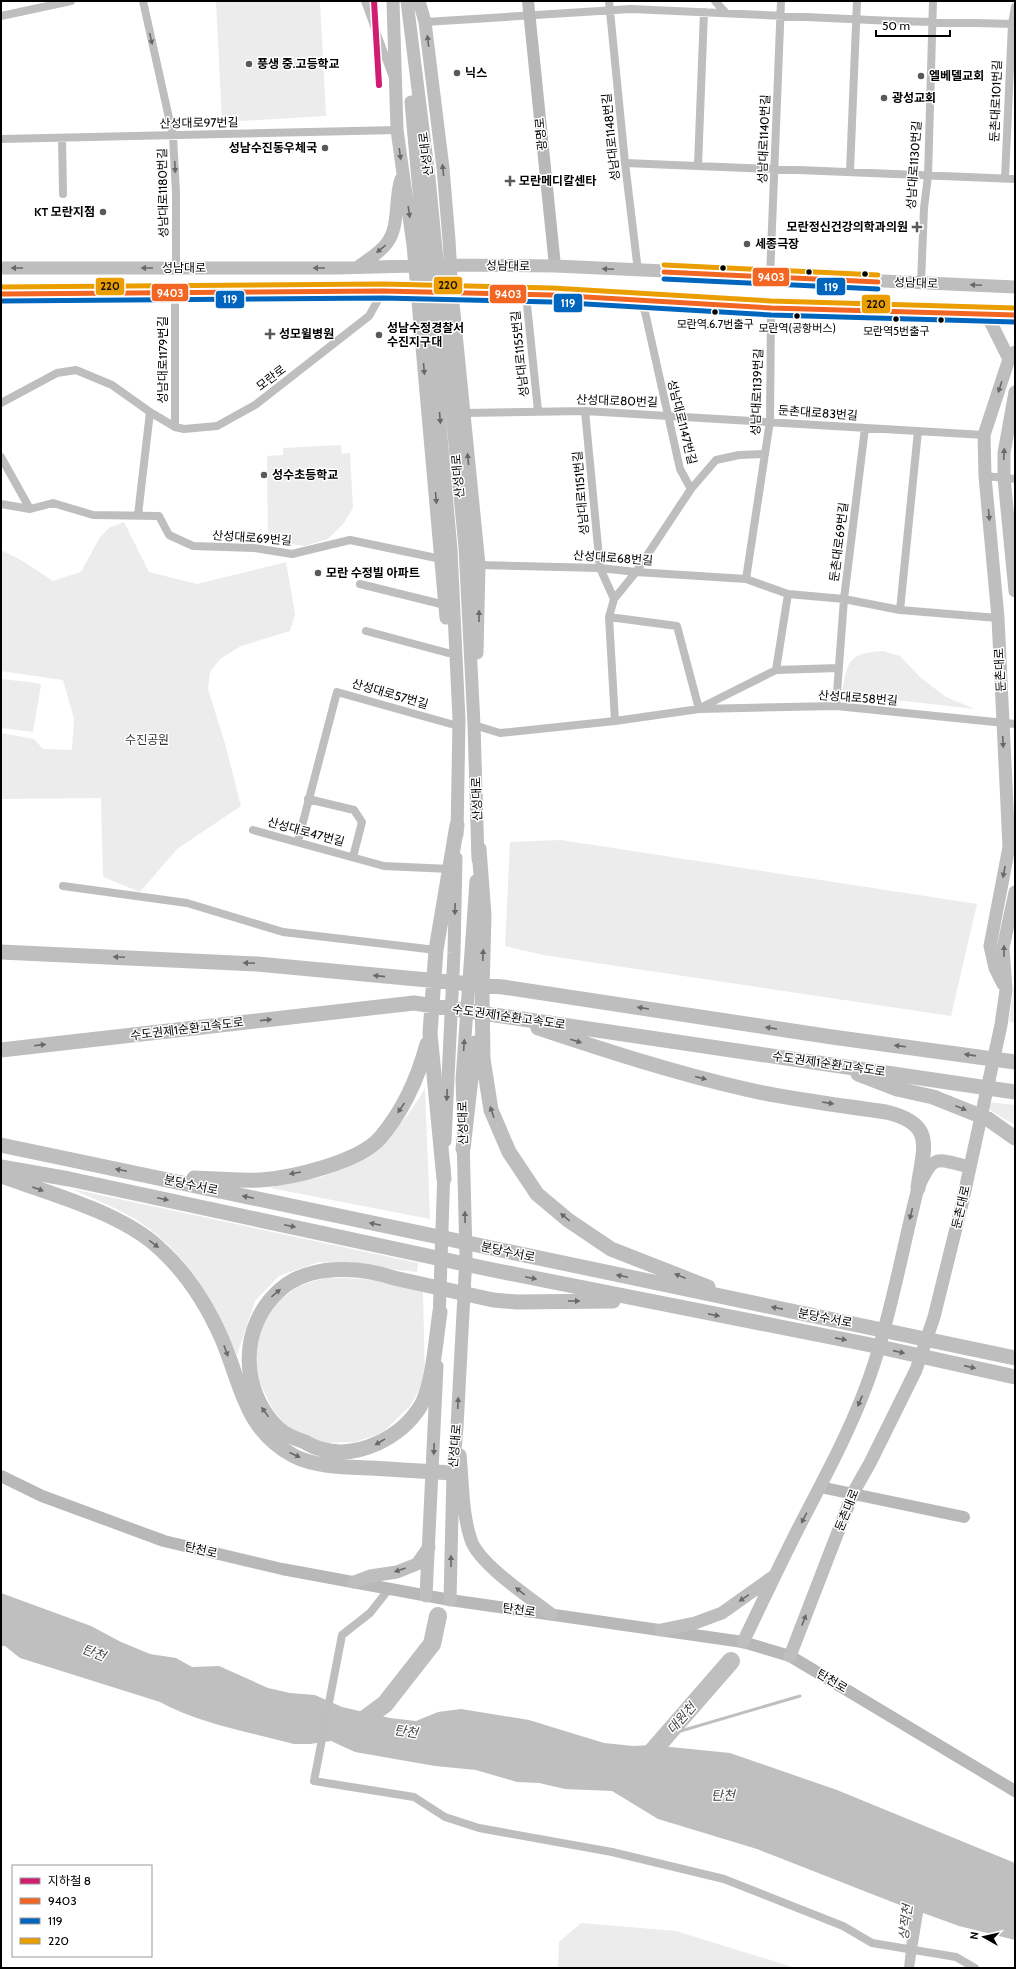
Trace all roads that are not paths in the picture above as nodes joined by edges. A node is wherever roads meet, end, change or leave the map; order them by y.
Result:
1 (71, 1) edge
2 (143, 1) edge
3 (365, 1) edge
4 (393, 1) edge
5 (399, 1) edge
6 (407, 1) edge
7 (419, 1) edge
8 (528, 1) edge
9 (609, 1) edge
10 (635, 1) edge
11 (715, 1) edge
12 (781, 1) edge
13 (857, 1) edge
14 (933, 1) edge
15 (1015, 7) edge
16 (631, 9) junction
17 (610, 10) junction
18 (704, 12) junction
19 (726, 13) junction
20 (529, 15) junction
21 (782, 15) junction
22 (1, 16) edge
23 (856, 18) junction
24 (425, 22) junction
25 (932, 22) junction
26 (1013, 24) edge
27 (411, 58) junction
28 (397, 87) junction
29 (397, 130) junction
30 (173, 136) junction
31 (62, 138) junction
32 (1, 139) edge
33 (625, 163) junction
34 (698, 165) junction
35 (775, 170) junction
36 (850, 171) junction
37 (403, 173) junction
38 (928, 176) junction
39 (1005, 178) junction
40 (1015, 179) edge
41 (63, 194) dead end
42 (450, 265) junction
43 (415, 266) junction
44 (555, 266) junction
45 (358, 267) junction
46 (1, 268) edge
47 (176, 268) junction
48 (638, 271) junction
49 (770, 277) junction
50 (921, 283) junction
51 (1015, 287) edge
52 (383, 292) junction
53 (417, 292) junction
54 (452, 293) junction
55 (1, 294) edge
56 (175, 294) junction
57 (526, 295) junction
58 (640, 300) junction
59 (771, 308) junction
60 (986, 313) junction
61 (1015, 315) edge
62 (1012, 356) edge
63 (1015, 392) edge
64 (1, 403) edge
65 (538, 411) junction
66 (585, 411) junction
67 (150, 412) junction
68 (464, 413) junction
69 (667, 415) junction
70 (770, 421) junction
71 (175, 427) junction
72 (865, 428) junction
73 (918, 431) junction
74 (984, 435) junction
75 (765, 454) junction
76 (1, 457) edge
77 (985, 476) junction
78 (1010, 479) edge
79 (858, 487) joint
80 (691, 488) junction
81 (1, 504) edge
82 (30, 509) junction
83 (138, 515) junction
84 (441, 559) junction
85 (479, 565) junction
86 (600, 568) junction
87 (636, 572) junction
88 (746, 579) junction
89 (360, 584) dead end
90 (1015, 591) edge
91 (788, 594) junction
92 (614, 599) junction
93 (844, 599) junction
94 (445, 605) junction
95 (900, 610) junction
96 (609, 617) junction
97 (998, 618) junction
98 (366, 631) dead end
99 (448, 653) junction
100 (838, 668) junction
101 (776, 670) junction
102 (836, 706) junction
103 (699, 708) junction
104 (615, 721) junction
105 (451, 724) junction
106 (1009, 724) edge
107 (474, 725) junction
108 (308, 799) junction
109 (457, 826) junction
110 (252, 830) dead end
111 (298, 841) junction
112 (479, 849) junction
113 (353, 857) junction
114 (450, 869) junction
115 (63, 886) dead end
116 (1015, 893) edge
117 (436, 950) junction
118 (1, 952) edge
119 (482, 990) junction
120 (1006, 990) junction
121 (499, 1016) junction
122 (430, 1033) junction
123 (1, 1050) edge
124 (1010, 1060) edge
125 (828, 1064) junction
126 (1015, 1092) edge
127 (1015, 1138) edge
128 (1, 1145) edge
129 (463, 1149) junction
130 (1, 1167) edge
131 (970, 1167) junction
132 (1, 1176) edge
133 (157, 1178) junction
134 (444, 1179) junction
135 (918, 1188) junction
136 (742, 1301) junction
137 (648, 1302) junction
138 (440, 1312) junction
139 (1015, 1358) edge
140 (1015, 1378) edge
141 (457, 1427) junction
142 (433, 1472) junction
143 (453, 1473) junction
144 (1, 1476) edge
145 (820, 1487) junction
146 (852, 1493) junction
147 (964, 1517) dead end
148 (429, 1547) junction
149 (775, 1575) junction
150 (354, 1582) junction
151 (389, 1589) junction
152 (426, 1596) junction
153 (450, 1600) junction
154 (551, 1614) junction
155 (661, 1630) junction
156 (743, 1642) junction
157 (790, 1656) junction
158 (1015, 1791) edge
159 (975, 1968) edge

1 - 22 street
2 -> 30 street, 성남대로1180번길
3 - 28 street
4 - 28 main road
5 - 27 main road, 산성대로
6 - 27 main road, 산성대로
7 - 24 main road
8 - 20 main road, 광명로
9 - 17 street, 성남대로1148번길
10 - 16 street
11 - 19 street
12 - 21 street, 성남대로1140번길
13 - 23 street
14 - 25 street, 성남대로1130번길
15 - 26 street, 둔촌대로101번길
16 - 17 street
16 - 18 street
17 - 20 street
17 - 33 street, 성남대로1148번길
18 - 19 street
18 - 34 street
19 - 21 street
20 - 24 street
20 - 44 main road, 광명로
21 - 23 street
21 - 35 street, 성남대로1140번길
23 - 25 street
23 - 36 street
42 -> 24 main road
25 - 26 street
25 - 38 street, 성남대로1130번길
26 - 39 street, 둔촌대로101번길
27 - 107 main road, 산성대로
27 -> 109 main road, 산성대로
28 - 29 main road
29 - 30 street, 산성대로97번길
29 -> 37 main road
30 - 31 street, 산성대로97번길
30 -> 47 street, 성남대로1180번길
31 - 32 street, 산성대로97번길
31 - 41 street
33 - 34 street
33 - 48 street, 성남대로1148번길
34 - 35 street
35 - 36 street
35 - 49 street, 성남대로1140번길
36 - 38 street
37 -> 43 main road
37 -> 45 main road
38 - 39 street
38 - 50 street, 성남대로1130번길
39 - 40 street
42 - 43 main road, 성남대로
42 - 44 main road, 성남대로
42 - 54 main road
43 - 45 main road, 성남대로
43 - 53 main road
48 -> 44 main road, 성남대로
45 -> 47 main road, 성남대로
47 -> 46 main road, 성남대로
48 - 49 main road, 성남대로
49 - 50 main road, 성남대로
51 -> 50 main road, 성남대로
52 - 53 main road, 성남대로
52 - 56 main road, 성남대로
52 - 71 street, 모란로
53 - 54 main road, 성남대로
53 -> 84 main road
54 - 57 main road, 성남대로
54 - 68 main road
55 - 56 main road, 성남대로
56 - 71 street, 성남대로1179번길
57 - 58 main road, 성남대로
57 - 65 street, 성남대로1155번길
58 - 59 main road, 성남대로
58 - 69 street, 성남대로1147번길
59 - 60 main road, 성남대로
59 - 70 street, 성남대로1139번길
60 - 61 main road, 성남대로
60 - 62 main road
62 -> 74 main road, 둔촌대로
78 -> 63 main road
64 - 67 street, 모란로
65 - 66 street, 산성대로80번길
65 - 68 street, 산성대로80번길
66 - 69 street, 산성대로80번길
66 - 86 street, 성남대로1151번길
67 - 71 street, 모란로
67 - 83 street
85 -> 68 main road
69 - 70 street, 산성대로80번길
69 - 80 street, 성남대로1147번길
70 - 72 street, 둔촌대로83번길
70 - 75 street, 성남대로1139번길
72 - 73 street, 둔촌대로83번길
72 - 79 street, 둔촌대로83번길
73 - 74 street, 둔촌대로83번길
73 - 95 street
74 - 77 main road, 둔촌대로
75 - 80 street, 성남대로1139번길
75 - 88 street, 성남대로1139번길
76 - 82 street
77 - 78 street
77 -> 97 main road, 둔촌대로
78 - 90 main road
79 - 93 street, 둔촌대로69번길
80 - 87 street
81 - 82 street, 산성대로69번길
82 - 83 street, 산성대로69번길
83 - 84 street, 산성대로69번길
84 - 94 main road
85 - 86 street, 산성대로68번길
107 -> 85 main road
86 - 87 street, 산성대로68번길
86 - 92 street, 성남대로1151번길
87 - 88 street, 산성대로68번길
87 - 92 street
88 - 91 street, 둔촌대로69번길
89 - 94 street
91 - 93 street, 둔촌대로69번길
91 - 101 street
92 - 96 street
93 - 95 street, 둔촌대로69번길
93 - 100 street
94 - 99 main road
95 - 97 street, 둔촌대로69번길
96 - 103 street
96 - 104 street
97 - 106 main road, 둔촌대로
98 - 99 street
99 - 105 main road
100 - 101 street
100 - 102 street
101 - 103 street
102 - 103 street, 산성대로58번길
102 - 106 street, 산성대로58번길
103 - 104 street, 산성대로58번길
104 - 107 street, 산성대로58번길
105 - 108 street, 산성대로57번길
105 - 109 main road
106 -> 120 main road, 둔촌대로
107 - 112 main road, 산성대로
108 - 111 street, 산성대로57번길
108 - 113 street, 산성대로47번길
109 - 114 highway
109 -> 134 main road, 산성대로
110 - 111 street, 산성대로47번길
111 - 113 street, 산성대로47번길
119 -> 112 highway
129 -> 112 main road, 산성대로
113 - 114 street, 산성대로47번길
114 - 117 highway
115 - 117 street
120 -> 116 main road
117 - 122 highway
124 -> 118 highway
119 - 129 highway
136 -> 119 highway
120 - 131 main road, 둔촌대로
123 -> 121 highway, 수도권제1순환고속도로
121 - 125 highway, 수도권제1순환고속도로
121 -> 135 highway
122 -> 133 highway
122 - 134 highway
125 - 126 highway, 수도권제1순환고속도로
125 -> 127 highway
133 -> 128 highway, 분당수서로
141 -> 129 main road, 산성대로
130 -> 137 highway, 분당수서로
131 - 135 main road
131 - 146 main road, 둔촌대로
132 -> 142 highway
136 -> 133 highway, 분당수서로
134 - 138 main road, 산성대로
135 -> 145 main road
139 -> 136 highway, 분당수서로
138 -> 137 highway
137 -> 140 highway, 분당수서로
138 -> 142 main road, 산성대로
141 - 143 main road, 산성대로
154 -> 141 main road
142 - 143 highway
142 - 148 main road, 산성대로
153 -> 143 main road, 산성대로
144 - 150 main road, 탄천로
145 - 146 main road
145 -> 149 main road
146 - 147 main road
157 -> 146 main road, 둔촌대로
148 -> 150 main road
148 - 152 main road, 산성대로
149 -> 155 main road
149 - 156 main road
150 - 151 main road, 탄천로
151 - 152 main road, 탄천로
151 - 159 street
152 - 153 main road, 탄천로
153 - 154 main road, 탄천로
154 - 155 main road, 탄천로
155 - 156 main road, 탄천로
156 - 157 main road, 탄천로
157 - 158 main road, 탄천로

